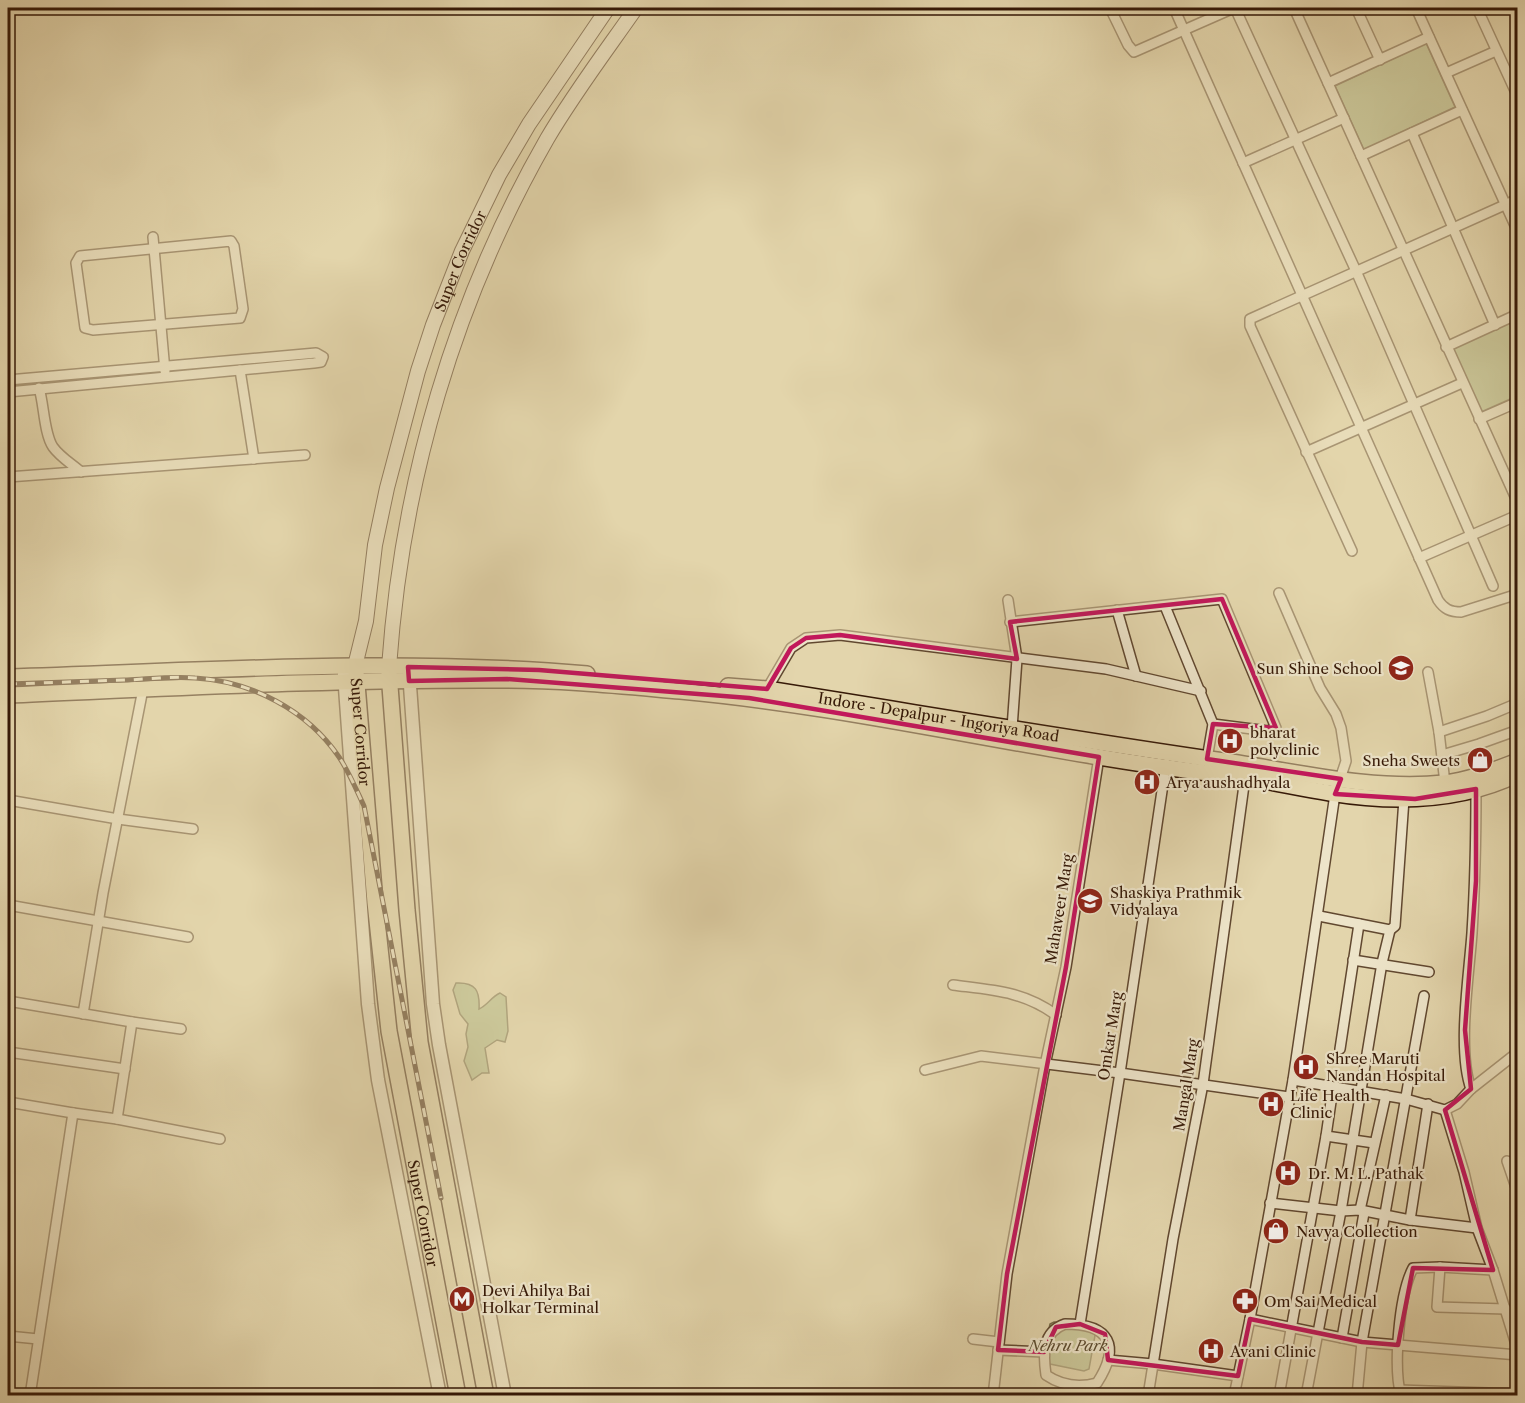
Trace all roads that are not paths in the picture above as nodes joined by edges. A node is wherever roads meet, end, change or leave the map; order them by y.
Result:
1 (608, 8) edge
2 (636, 8) edge
3 (1110, 8) edge
4 (1174, 8) edge
5 (1235, 8) edge
6 (1294, 8) edge
7 (1356, 8) edge
8 (1416, 8) edge
9 (1477, 8) edge
10 (1184, 30) junction
11 (1430, 37) junction
12 (1496, 51) junction
13 (1380, 60) junction
14 (1446, 73) junction
15 (1328, 83) junction
16 (1518, 97) edge
17 (1462, 110) junction
18 (1344, 118) junction
19 (1412, 133) junction
20 (1296, 139) junction
21 (1361, 156) junction
22 (1243, 163) junction
23 (1518, 199) edge
24 (1505, 204) junction
25 (1453, 228) junction
26 (1518, 232) edge
27 (153, 237) dead end
28 (154, 249) junction
29 (1403, 250) junction
30 (1356, 272) junction
31 (1303, 295) junction
32 (1518, 314) edge
33 (161, 325) junction
34 (1495, 325) junction
35 (1446, 347) junction
36 (165, 366) junction
37 (240, 370) junction
38 (165, 377) junction
39 (8, 380) edge
40 (1462, 383) junction
41 (39, 387) junction
42 (8, 392) edge
43 (1518, 402) edge
44 (1413, 404) junction
45 (1479, 419) junction
46 (1361, 426) junction
47 (1306, 452) junction
48 (305, 455) dead end
49 (254, 459) junction
50 (81, 472) junction
51 (8, 477) edge
52 (1518, 503) edge
53 (1518, 515) edge
54 (1469, 535) junction
55 (1352, 551) dead end
56 (1419, 558) junction
57 (1493, 586) dead end
58 (1279, 593) dead end
59 (1518, 594) edge
60 (1008, 600) dead end
61 (1165, 606) junction
62 (1117, 610) junction
63 (1010, 622) junction
64 (1017, 658) junction
65 (234, 668) junction
66 (1428, 672) dead end
67 (350, 674) junction
68 (409, 674) junction
69 (388, 675) junction
70 (1136, 676) junction
71 (8, 677) edge
72 (247, 684) junction
73 (143, 689) junction
74 (767, 689) junction
75 (1201, 691) junction
76 (8, 695) edge
77 (1518, 703) edge
78 (1213, 724) junction
79 (1012, 728) junction
80 (1518, 730) edge
81 (1439, 732) junction
82 (1442, 754) junction
83 (1099, 757) junction
84 (1207, 759) junction
85 (1167, 761) junction
86 (1518, 761) edge
87 (1518, 774) edge
88 (1245, 778) junction
89 (1341, 779) junction
90 (1445, 783) junction
91 (1476, 789) junction
92 (1335, 794) junction
93 (1404, 799) junction
94 (8, 800) edge
95 (118, 819) junction
96 (193, 829) dead end
97 (8, 905) edge
98 (1319, 916) junction
99 (98, 920) junction
100 (1359, 924) junction
101 (1390, 930) junction
102 (188, 937) dead end
103 (1353, 960) junction
104 (1382, 963) junction
105 (1429, 972) dead end
106 (953, 985) dead end
107 (1424, 996) dead end
108 (8, 1001) edge
109 (83, 1014) junction
110 (1056, 1015) junction
111 (132, 1022) junction
112 (181, 1029) dead end
113 (1340, 1049) dead end
114 (8, 1052) edge
115 (1518, 1052) edge
116 (1045, 1065) junction
117 (125, 1069) junction
118 (925, 1070) dead end
119 (1120, 1072) junction
120 (1293, 1080) junction
121 (1203, 1084) junction
122 (1333, 1088) junction
123 (1471, 1089) junction
124 (1361, 1092) junction
125 (1386, 1095) junction
126 (1289, 1097) junction
127 (1406, 1098) junction
128 (8, 1102) edge
129 (1428, 1104) junction
130 (1445, 1110) junction
131 (73, 1113) junction
132 (117, 1119) junction
133 (1326, 1136) junction
134 (220, 1139) dead end
135 (1353, 1141) junction
136 (1374, 1143) junction
137 (1508, 1161) dead end
138 (1518, 1193) edge
139 (1270, 1203) junction
140 (1313, 1207) junction
141 (1341, 1211) junction
142 (1362, 1211) junction
143 (1385, 1215) junction
144 (1410, 1220) junction
145 (1477, 1228) junction
146 (1440, 1267) junction
147 (1493, 1270) junction
148 (1506, 1309) junction
149 (1251, 1319) junction
150 (1080, 1324) junction
151 (1291, 1329) junction
152 (1318, 1335) junction
153 (8, 1336) edge
154 (1342, 1338) junction
155 (39, 1339) junction
156 (973, 1339) dead end
157 (1362, 1342) junction
158 (1398, 1345) junction
159 (999, 1346) junction
160 (1518, 1351) edge
161 (1044, 1352) junction
162 (1518, 1355) edge
163 (1108, 1360) junction
164 (1154, 1364) junction
165 (1238, 1376) junction
166 (1071, 1391) edge
167 (1400, 1393) edge
168 (30, 1395) edge
169 (440, 1395) edge
170 (458, 1395) edge
171 (486, 1395) edge
172 (505, 1395) edge
173 (993, 1395) edge
174 (1148, 1395) edge
175 (1234, 1395) edge
176 (1279, 1395) edge
177 (1306, 1395) edge
178 (1357, 1395) edge
179 (1518, 1395) edge

1 - 67 main road, Super Corridor
2 - 69 main road, Super Corridor
3 - 10 street
4 - 10 street
5 - 10 street
5 - 20 street
6 - 15 street
7 - 13 street
8 - 11 street
9 - 12 street
10 - 22 street
11 - 13 street
11 - 14 street
12 - 14 street
12 - 16 street
13 - 15 street
14 - 17 street
15 - 18 street
17 - 19 street
17 - 24 street
18 - 20 street
18 - 21 street
19 - 21 street
19 - 25 street
20 - 22 street
20 - 30 street
21 - 29 street
22 - 31 street
23 - 24 street
24 - 25 street
24 - 26 street
25 - 29 street
25 - 34 street
27 - 28 street
28 - 33 street
28 - 33 street
28 - 33 street
29 - 30 street
29 - 35 street
30 - 31 street
30 - 44 street
31 - 46 street
31 - 47 street
32 - 34 street
33 - 36 street
34 - 35 street
35 - 40 street
36 - 37 street
36 - 38 street
36 - 39 street
37 - 38 street
37 - 49 street
38 - 41 street
40 - 44 street
40 - 45 street
41 - 42 street
41 - 50 street
43 - 45 street
44 - 46 street
44 - 54 street
45 - 52 street
46 - 47 street
46 - 56 street
47 - 55 street
48 - 49 street
49 - 50 street
50 - 51 street
53 - 54 street
54 - 56 street
54 - 57 street
56 - 59 street
58 - 89 street
60 - 63 street
61 - 62 street
61 - 75 street
61 - 78 street
62 - 63 street
62 - 70 street
63 - 64 street
64 - 70 street
64 - 74 street
64 - 79 street
65 - 67 main road
65 - 71 main road
65 - 72 main road
66 - 81 street
67 - 69 main road, Indore - Depalpur - Ingoriya Road
67 - 72 main road
67 - 169 street
67 - 170 main road, Super Corridor
68 - 69 main road, Indore - Depalpur - Ingoriya Road
68 - 74 main road, Indore - Depalpur - Ingoriya Road
68 - 83 main road, Indore - Depalpur - Ingoriya Road
68 - 172 street
69 - 171 main road, Super Corridor
70 - 75 street
72 - 73 main road
73 - 76 main road
73 - 95 street
74 - 79 main road, Indore - Depalpur - Ingoriya Road
75 - 78 street
77 - 81 street
78 - 84 street
79 - 85 main road, Indore - Depalpur - Ingoriya Road
80 - 82 street
81 - 82 street
82 - 90 street
83 - 85 main road, Indore - Depalpur - Ingoriya Road
83 - 110 street, Mahaveer Marg
84 - 85 main road, Indore - Depalpur - Ingoriya Road
84 - 89 main road, Indore - Depalpur - Ingoriya Road
85 - 88 main road, Indore - Depalpur - Ingoriya Road
85 - 119 street, Omkar Marg
86 - 90 main road, Indore - Depalpur - Ingoriya Road
87 - 91 main road, Indore - Depalpur - Ingoriya Road
88 - 92 main road, Indore - Depalpur - Ingoriya Road
88 - 121 street, Mangal Marg
89 - 90 main road, Indore - Depalpur - Ingoriya Road
89 - 92 street
91 - 93 main road, Indore - Depalpur - Ingoriya Road
91 - 123 street
92 - 93 main road, Indore - Depalpur - Ingoriya Road
92 - 98 street
93 - 101 street
94 - 95 street
95 - 96 street
95 - 99 street
97 - 99 street
98 - 100 street
98 - 120 street
99 - 102 street
99 - 109 street
100 - 101 street
100 - 103 street
101 - 104 street
103 - 104 street
103 - 113 street
104 - 105 street
104 - 124 street
106 - 110 street
107 - 127 street
108 - 109 street
109 - 111 street
110 - 116 street, Mahaveer Marg
111 - 112 street
111 - 117 street
114 - 117 street
115 - 123 street
116 - 118 street
116 - 119 street
116 - 159 street, Mahaveer Marg
117 - 132 street
119 - 121 street
119 - 150 street, Omkar Marg
120 - 122 street
120 - 126 street
121 - 126 street
121 - 164 street, Mangal Marg
122 - 124 street
122 - 133 street
123 - 130 street
124 - 125 street
124 - 135 street
125 - 127 street
125 - 136 street
126 - 139 street
127 - 129 street
127 - 143 street
128 - 131 street
129 - 130 street
129 - 144 street
130 - 145 street
131 - 132 street
131 - 155 street
132 - 134 street
133 - 135 street
133 - 140 street
135 - 136 street
135 - 141 street
136 - 142 street
137 - 138 street
139 - 140 street
139 - 149 street
140 - 141 street
140 - 151 street
141 - 142 street
141 - 152 street
142 - 143 street
142 - 154 street
143 - 144 street
143 - 157 street
144 - 145 street
145 - 147 street
146 - 147 street
146 - 148 street
146 - 158 street
147 - 148 street
148 - 160 street
149 - 151 street
149 - 165 street
150 - 161 street
150 - 163 street
151 - 152 street
151 - 176 street
152 - 154 street
152 - 177 street
153 - 155 street
154 - 157 street
155 - 168 street
156 - 159 street
157 - 158 street
157 - 178 street
158 - 162 street
158 - 167 street
159 - 161 street
159 - 173 street, Mahaveer Marg
161 - 166 street
163 - 164 street
163 - 166 street
164 - 165 street
164 - 174 street, Mangal Marg
165 - 175 street
167 - 179 street

